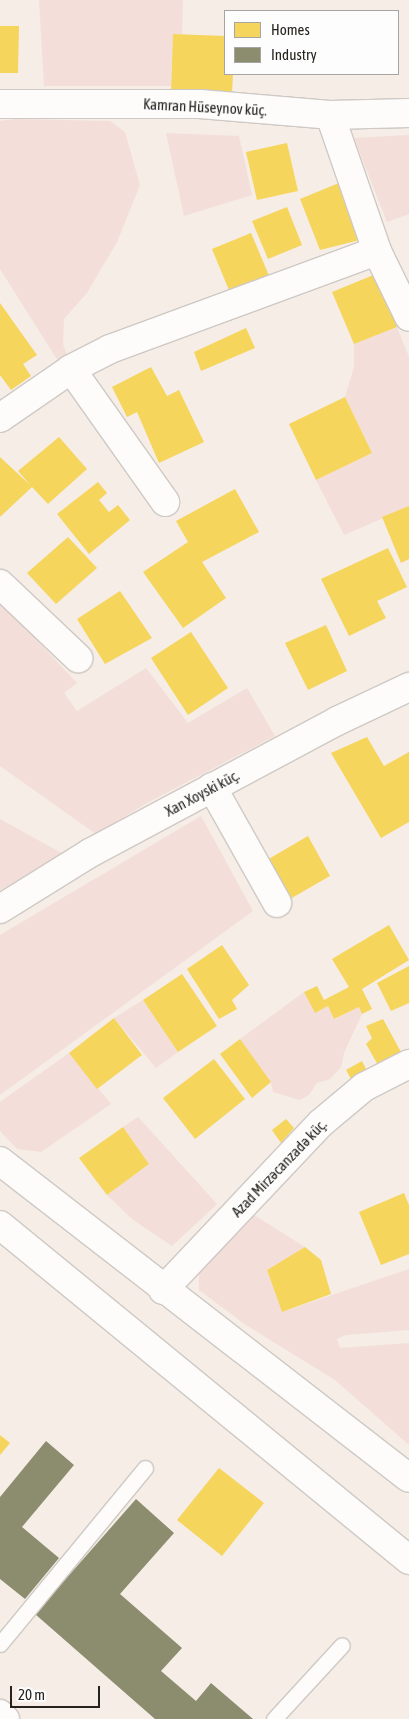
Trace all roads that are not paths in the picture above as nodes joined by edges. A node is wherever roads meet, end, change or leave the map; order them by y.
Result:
1 (0, 104) edge
2 (409, 113) edge
3 (330, 115) junction
4 (377, 251) junction
5 (409, 317) edge
6 (71, 370) junction
7 (0, 418) edge
8 (165, 502) dead end
9 (0, 584) edge
10 (78, 658) dead end
11 (409, 687) edge
12 (212, 787) junction
13 (276, 903) dead end
14 (0, 910) edge
15 (409, 1064) edge
16 (0, 1161) edge
17 (0, 1225) edge
18 (163, 1290) junction
19 (145, 1468) dead end
20 (409, 1478) edge
21 (409, 1560) edge
22 (0, 1644) edge
23 (342, 1645) dead end
24 (0, 1714) edge
25 (5, 1719) edge
26 (274, 1719) edge

1 - 3 main road, Kamran Hüseynov küç.
2 - 3 main road, Kamran Hüseynov küç.
3 - 4 main road
4 - 5 main road
4 - 6 main road
6 - 7 main road
6 - 8 main road
9 - 10 main road
11 - 12 main road, Xan Xoyski küç.
12 - 13 main road
12 - 14 main road, Xan Xoyski küç.
15 - 18 main road, Azad Mirzəcanzadə küç.
16 - 18 main road
17 - 21 main road
18 - 20 main road
19 - 22 lane
23 - 26 lane
24 - 25 main road

